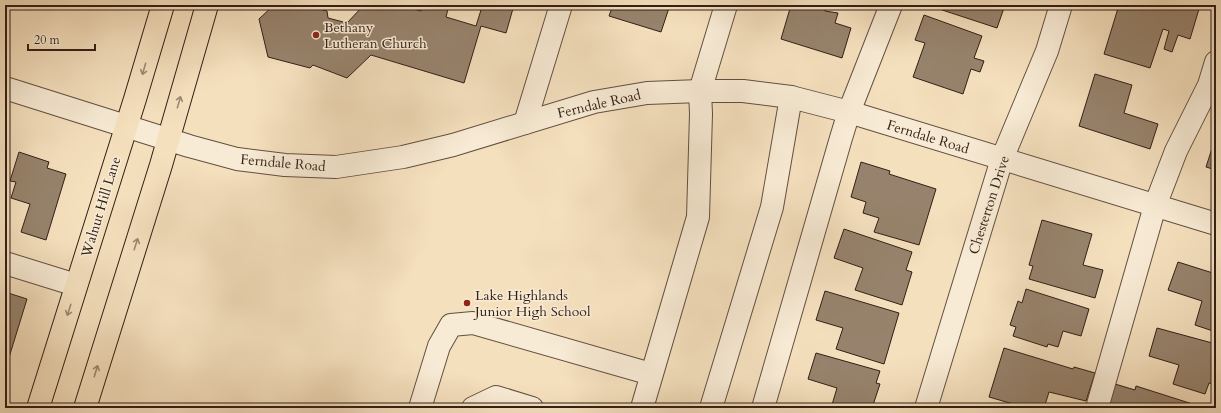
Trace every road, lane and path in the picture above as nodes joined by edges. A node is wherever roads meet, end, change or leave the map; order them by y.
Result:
1 (163, 5) edge
2 (207, 5) edge
3 (561, 5) edge
4 (726, 5) edge
5 (891, 5) edge
6 (1061, 5) edge
7 (1216, 62) edge
8 (5, 88) edge
9 (700, 91) junction
10 (791, 97) junction
11 (849, 112) junction
12 (525, 123) junction
13 (126, 126) junction
14 (168, 139) junction
15 (1002, 160) junction
16 (1155, 206) junction
17 (1216, 224) edge
18 (5, 263) edge
19 (76, 285) junction
20 (651, 374) junction
21 (38, 408) edge
22 (85, 408) edge
23 (420, 408) edge
24 (473, 408) edge
25 (532, 408) edge
26 (642, 408) edge
27 (711, 408) edge
28 (763, 408) edge
29 (926, 408) edge
30 (1097, 408) edge

1 -> 13 main road, Walnut Hill Lane
14 -> 2 main road
3 - 12 street
4 - 9 street
5 - 11 street
6 - 15 street, Chesterton Drive
7 - 16 street
8 - 13 street, Ferndale Road
9 - 10 street, Ferndale Road
9 - 12 street, Ferndale Road
9 - 20 street
10 - 11 street, Ferndale Road
10 - 27 street
11 - 15 street, Ferndale Road
11 - 28 street
12 - 14 street, Ferndale Road
13 - 14 street, Ferndale Road
13 - 19 main road, Walnut Hill Lane
22 -> 14 main road
15 - 16 street, Ferndale Road
15 - 29 street, Chesterton Drive
16 - 17 street, Ferndale Road
16 - 30 street
18 - 19 street
19 -> 21 main road, Walnut Hill Lane
20 - 23 street
20 - 26 street
24 - 25 street

